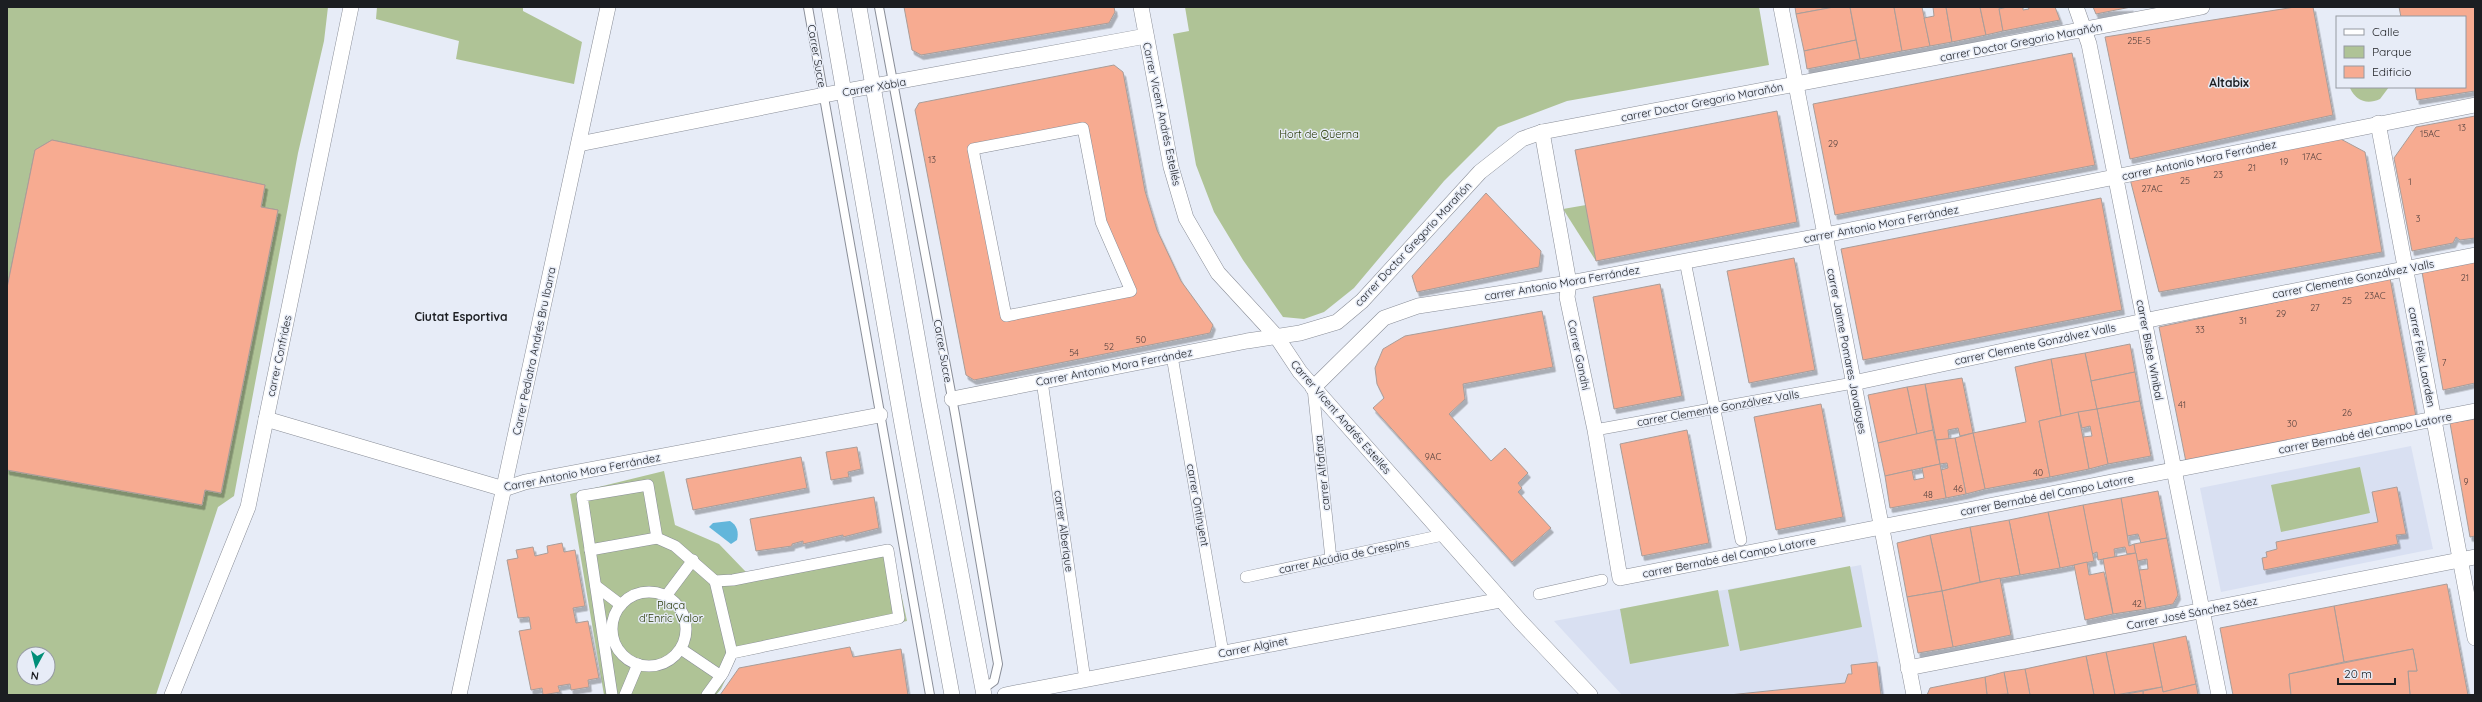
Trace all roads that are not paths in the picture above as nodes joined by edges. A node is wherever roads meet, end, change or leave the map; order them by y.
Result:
1 (351, 7) edge
2 (608, 7) edge
3 (808, 7) edge
4 (829, 7) edge
5 (859, 7) edge
6 (879, 7) edge
7 (1141, 7) edge
8 (1781, 7) edge
9 (2076, 7) edge
10 (2202, 7) edge
11 (2084, 28) junction
12 (1146, 36) junction
13 (894, 83) junction
14 (1796, 85) junction
15 (872, 87) junction
16 (843, 92) junction
17 (824, 95) junction
18 (2475, 105) edge
19 (2378, 123) junction
20 (1542, 132) junction
21 (578, 144) junction
22 (2116, 177) junction
23 (1825, 235) junction
24 (2475, 255) edge
25 (1684, 261) junction
26 (2405, 269) junction
27 (1569, 283) junction
28 (1006, 316) joint
29 (2144, 321) junction
30 (1276, 336) junction
31 (1172, 356) junction
32 (1042, 381) junction
33 (1853, 383) junction
34 (1313, 388) junction
35 (952, 399) junction
36 (1714, 410) junction
37 (2475, 411) edge
38 (880, 415) junction
39 (266, 419) junction
40 (2433, 419) junction
41 (1595, 430) junction
42 (2174, 470) junction
43 (504, 489) junction
44 (1881, 527) junction
45 (1443, 535) junction
46 (657, 538) junction
47 (1741, 540) dead end
48 (590, 550) junction
49 (2475, 557) edge
50 (1332, 558) junction
51 (692, 560) junction
52 (2460, 560) junction
53 (1246, 577) dead end
54 (1620, 578) joint
55 (1602, 580) dead end
56 (715, 581) junction
57 (596, 586) junction
58 (1539, 594) dead end
59 (666, 596) junction
60 (1501, 600) junction
61 (620, 605) junction
62 (2202, 611) junction
63 (2475, 638) edge
64 (681, 649) junction
65 (732, 653) junction
66 (1223, 654) junction
67 (638, 664) junction
68 (1908, 668) junction
69 (721, 676) junction
70 (1085, 680) junction
71 (984, 692) edge
72 (172, 695) edge
73 (459, 695) edge
74 (612, 695) edge
75 (625, 695) edge
76 (707, 695) edge
77 (930, 695) edge
78 (952, 695) edge
79 (1005, 695) edge
80 (1590, 695) edge
81 (1914, 695) edge
82 (2219, 695) edge

1 - 39 street, carrer Confrides
2 - 21 street, Carrer Pediatra Andrés Bru Ibarra
3 - 17 lane, Carrer Sucre
4 - 16 street, Carrer Sucre
5 - 15 street, Carrer Sucre
6 - 13 lane, Carrer Sucre
7 - 12 street, Carrer Vicent Andrés Estellés
8 - 14 street, carrer Jaime Pomares Javaloyes
9 - 11 street, carrer Bisbe Winibal
10 - 11 street, carrer Doctor Gregorio Marañón
11 - 14 street, carrer Doctor Gregorio Marañón
11 - 22 street, carrer Bisbe Winibal
12 - 13 street, Carrer Xàbia
12 - 30 street, Carrer Vicent Andrés Estellés
13 - 15 street, Carrer Xàbia
13 - 35 lane, Carrer Sucre
14 - 20 street, carrer Doctor Gregorio Marañón
14 - 23 street, carrer Jaime Pomares Javaloyes
15 - 16 street, Carrer Xàbia
15 - 71 street, Carrer Sucre
16 - 17 street, Carrer Xàbia
16 - 78 street, Carrer Sucre
17 - 21 street, Carrer Xàbia
17 - 38 lane, Carrer Sucre
18 - 19 street, carrer Antonio Mora Ferrández
19 - 22 street, carrer Antonio Mora Ferrández
19 - 26 street, carrer Félix Laorden
20 - 27 street, Carrer Gandhi
20 - 30 street, carrer Doctor Gregorio Marañón
21 - 43 street, Carrer Pediatra Andrés Bru Ibarra
22 - 23 street, carrer Antonio Mora Ferrández
22 - 29 street, carrer Bisbe Winibal
23 - 25 street, carrer Antonio Mora Ferrández
23 - 33 street, carrer Jaime Pomares Javaloyes
24 - 26 street, carrer Clemente Gonzálvez Valls
25 - 27 street, carrer Antonio Mora Ferrández
25 - 36 street
26 - 29 street, carrer Clemente Gonzálvez Valls
26 - 40 street, carrer Félix Laorden
27 - 34 street, carrer Antonio Mora Ferrández
27 - 41 street, Carrer Gandhi
28 - 28 street
29 - 33 street, carrer Clemente Gonzálvez Valls
29 - 42 street, carrer Bisbe Winibal
30 - 31 street, Carrer Antonio Mora Ferrández
30 - 34 street, Carrer Vicent Andrés Estellés
31 - 32 street, Carrer Antonio Mora Ferrández
31 - 66 street, carrer Ontinyent
32 - 35 street, Carrer Antonio Mora Ferrández
32 - 70 street, carrer Alberique
33 - 36 street, carrer Clemente Gonzálvez Valls
33 - 44 street, carrer Jaime Pomares Javaloyes
34 - 45 street, Carrer Vicent Andrés Estellés
34 - 50 street, carrer Alfafara
35 - 71 lane, Carrer Sucre
36 - 41 street, carrer Clemente Gonzálvez Valls
36 - 47 street
37 - 40 street, carrer Bernabé del Campo Latorre
38 - 43 street, Carrer Antonio Mora Ferrández
38 - 77 lane, Carrer Sucre
39 - 43 street, Carrer Antonio Mora Ferrández
39 - 72 street, carrer Confrides
40 - 42 street, carrer Bernabé del Campo Latorre
40 - 52 street, carrer Félix Laorden
41 - 54 street, Carrer Gandhi
42 - 44 street, carrer Bernabé del Campo Latorre
42 - 62 street, carrer Bisbe Winibal
43 - 73 street, Carrer Pediatra Andrés Bru Ibarra
44 - 54 street, carrer Bernabé del Campo Latorre
44 - 68 street, carrer Jaime Pomares Javaloyes
45 - 50 street, carrer Alcúdia de Crespins
45 - 60 street, Carrer Vicent Andrés Estellés
46 - 48 street
46 - 48 street
46 - 51 street
48 - 57 street
49 - 52 street, Carrer José Sánchez Sáez
50 - 53 street, carrer Alcúdia de Crespins
51 - 56 street
51 - 59 street
52 - 62 street, Carrer José Sánchez Sáez
52 - 63 street, carrer Félix Laorden
55 - 58 street
56 - 65 street
56 - 65 street
57 - 61 street
57 - 74 street
59 - 61 street
59 - 64 street
60 - 66 street, Carrer Alginet
60 - 80 street, Carrer Vicent Andrés Estellés
61 - 67 street
62 - 68 street, Carrer José Sánchez Sáez
62 - 82 street, carrer Bisbe Winibal
64 - 67 street
64 - 69 street
65 - 69 street
66 - 70 street, Carrer Alginet
67 - 75 street
68 - 81 street, carrer Jaime Pomares Javaloyes
69 - 76 street
70 - 79 street, Carrer Alginet

